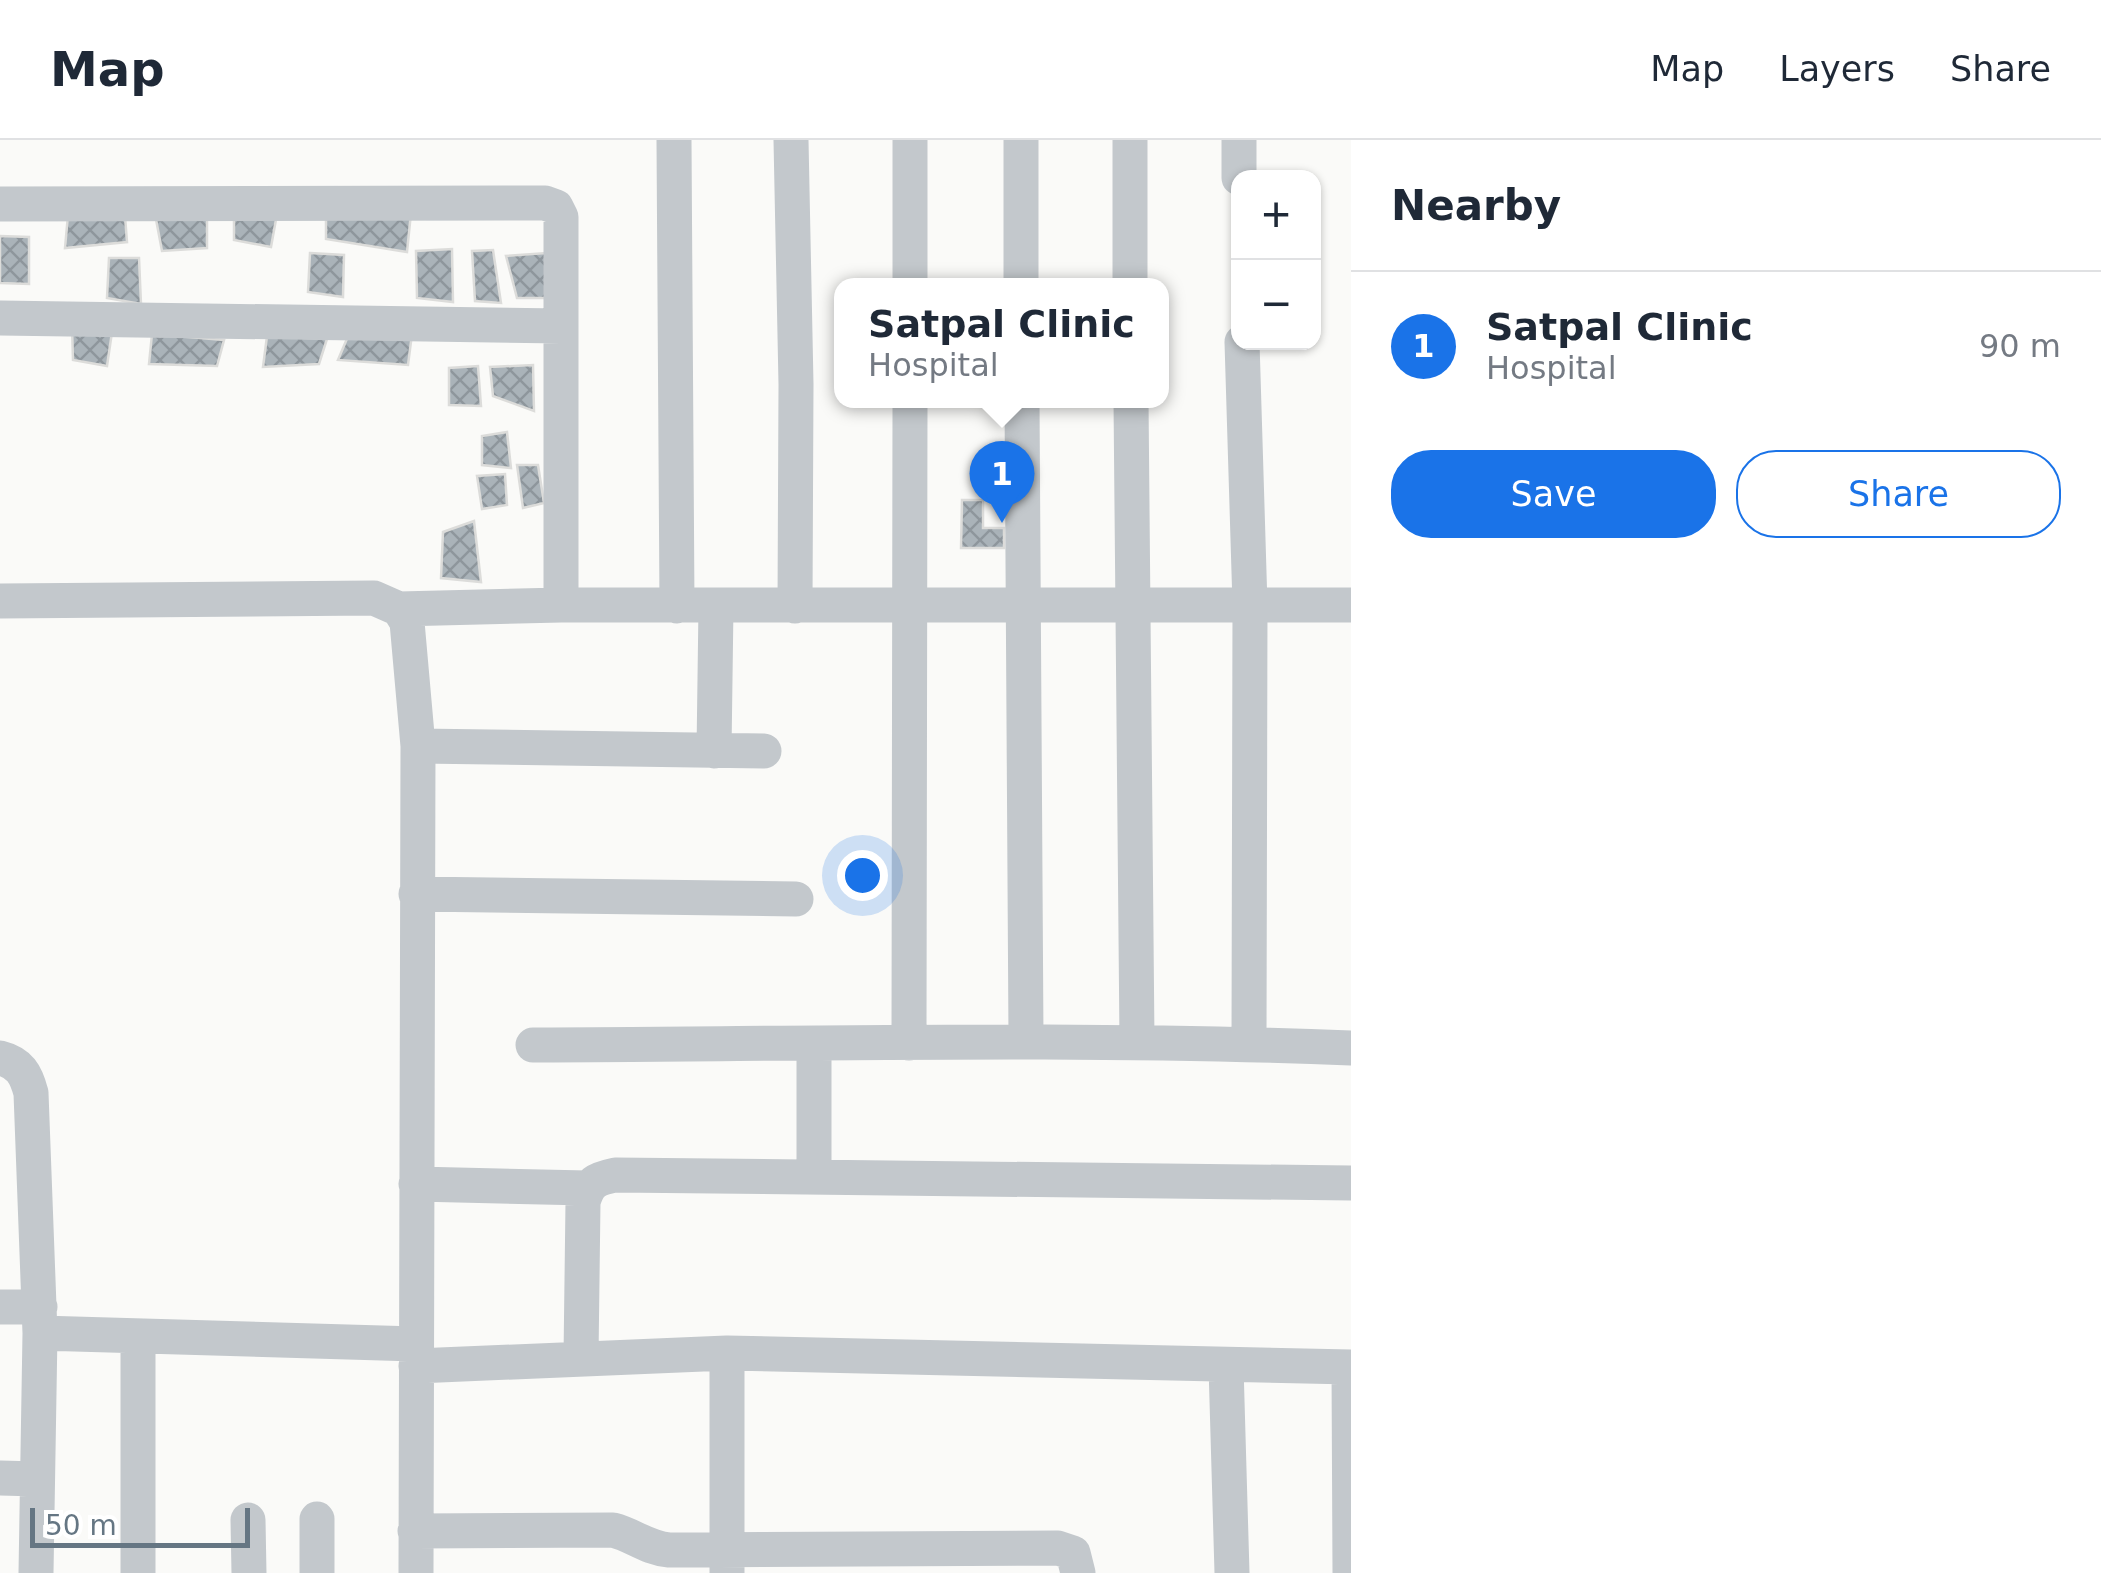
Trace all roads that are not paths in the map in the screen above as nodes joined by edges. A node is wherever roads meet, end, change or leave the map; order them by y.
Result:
1 (674, 140) edge
2 (791, 140) edge
3 (910, 140) edge
4 (1021, 140) edge
5 (1130, 140) edge
6 (1239, 140) edge
7 (1239, 170) edge
8 (0, 204) edge
9 (910, 278) edge
10 (1021, 278) edge
11 (1130, 278) edge
12 (0, 318) edge
13 (562, 326) junction
14 (1242, 350) edge
15 (910, 408) edge
16 (1022, 408) edge
17 (1130, 408) edge
18 (0, 601) edge
19 (1022, 603) junction
20 (562, 604) junction
21 (1250, 604) junction
22 (1351, 604) edge
23 (909, 605) junction
24 (677, 606) junction
25 (716, 606) junction
26 (795, 606) junction
27 (1132, 606) junction
28 (399, 609) junction
29 (418, 746) junction
30 (714, 750) junction
31 (764, 752) dead end
32 (416, 894) junction
33 (796, 900) dead end
34 (1026, 1040) junction
35 (1137, 1042) junction
36 (909, 1043) junction
37 (814, 1044) junction
38 (1249, 1044) junction
39 (533, 1045) dead end
40 (1351, 1048) edge
41 (0, 1058) edge
42 (814, 1176) junction
43 (1351, 1183) edge
44 (416, 1184) junction
45 (587, 1188) junction
46 (0, 1307) edge
47 (40, 1320) junction
48 (138, 1336) junction
49 (727, 1353) junction
50 (416, 1355) junction
51 (581, 1357) junction
52 (1226, 1366) junction
53 (1350, 1367) edge
54 (0, 1478) edge
55 (38, 1479) junction
56 (248, 1520) dead end
57 (317, 1520) dead end
58 (415, 1531) junction
59 (906, 1560) edge
60 (727, 1562) edge
61 (36, 1573) edge
62 (138, 1573) edge
63 (249, 1573) edge
64 (317, 1573) edge
65 (416, 1573) edge
66 (1078, 1573) edge
67 (1232, 1573) edge
68 (1350, 1573) edge

1 - 24 street
2 - 26 street
3 - 9 street
4 - 10 street
5 - 11 street
6 - 7 street
8 - 13 street
12 - 13 street
13 - 20 street
14 - 21 street
15 - 23 street
16 - 19 street
17 - 27 street
18 - 28 street
19 - 23 street
19 - 27 street
19 - 34 street
20 - 24 street
20 - 28 street
21 - 22 street
21 - 27 street
21 - 38 street
23 - 26 street
23 - 36 street
24 - 25 street
25 - 26 street
25 - 30 street
27 - 35 street
28 - 29 street
29 - 30 street
29 - 32 street
30 - 31 street
32 - 33 street
32 - 44 street
34 - 35 street
34 - 36 street
35 - 38 street
36 - 37 street
37 - 39 street
37 - 42 street
38 - 40 street
41 - 47 street
42 - 43 street
42 - 45 street
44 - 45 street
44 - 50 street
45 - 51 street
46 - 47 street
47 - 48 street
47 - 55 street
48 - 50 street
48 - 62 street
49 - 51 street
49 - 52 street
49 - 60 street
50 - 51 street
50 - 58 street
52 - 53 street
52 - 67 street
53 - 68 street
54 - 55 street
55 - 61 street
56 - 63 street
57 - 64 street
58 - 60 street
58 - 65 street
59 - 60 street
59 - 66 street

